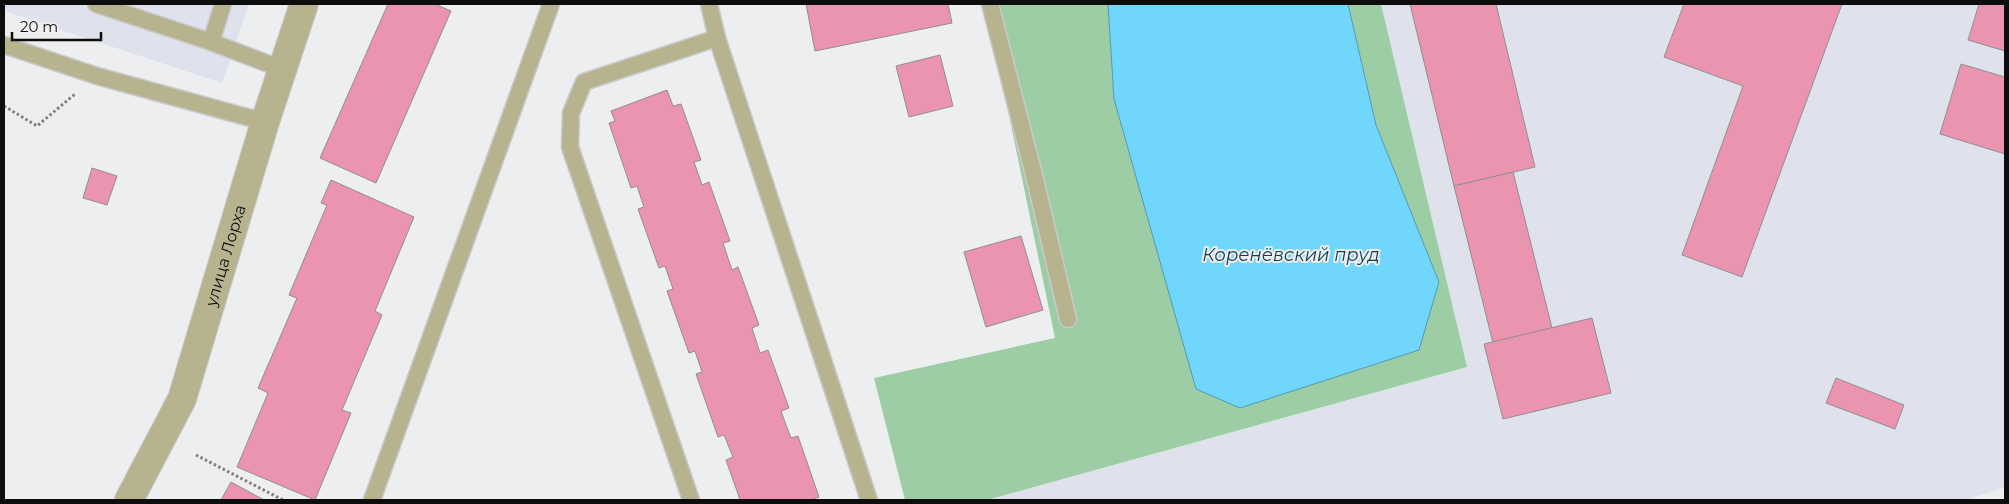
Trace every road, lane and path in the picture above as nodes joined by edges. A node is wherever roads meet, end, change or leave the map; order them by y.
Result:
1 (96, 4) edge
2 (224, 4) edge
3 (304, 4) edge
4 (550, 4) edge
5 (709, 4) edge
6 (990, 4) edge
7 (717, 38) junction
8 (211, 42) junction
9 (4, 45) edge
10 (282, 69) junction
11 (97, 76) junction
12 (4, 106) edge
13 (265, 122) junction
14 (1068, 319) dead end
15 (196, 456) dead end
16 (129, 500) edge
17 (284, 500) edge
18 (372, 500) edge
19 (691, 500) edge
20 (870, 500) edge

1 - 8 lane
2 - 8 lane
3 - 10 street, улица Лорха
4 - 18 lane
5 - 7 lane
6 - 14 lane
7 - 19 lane
7 - 20 lane
8 - 10 lane
9 - 11 lane
10 - 13 street, улица Лорха
11 - 12 path
11 - 13 lane
13 - 16 street, улица Лорха
15 - 17 path

